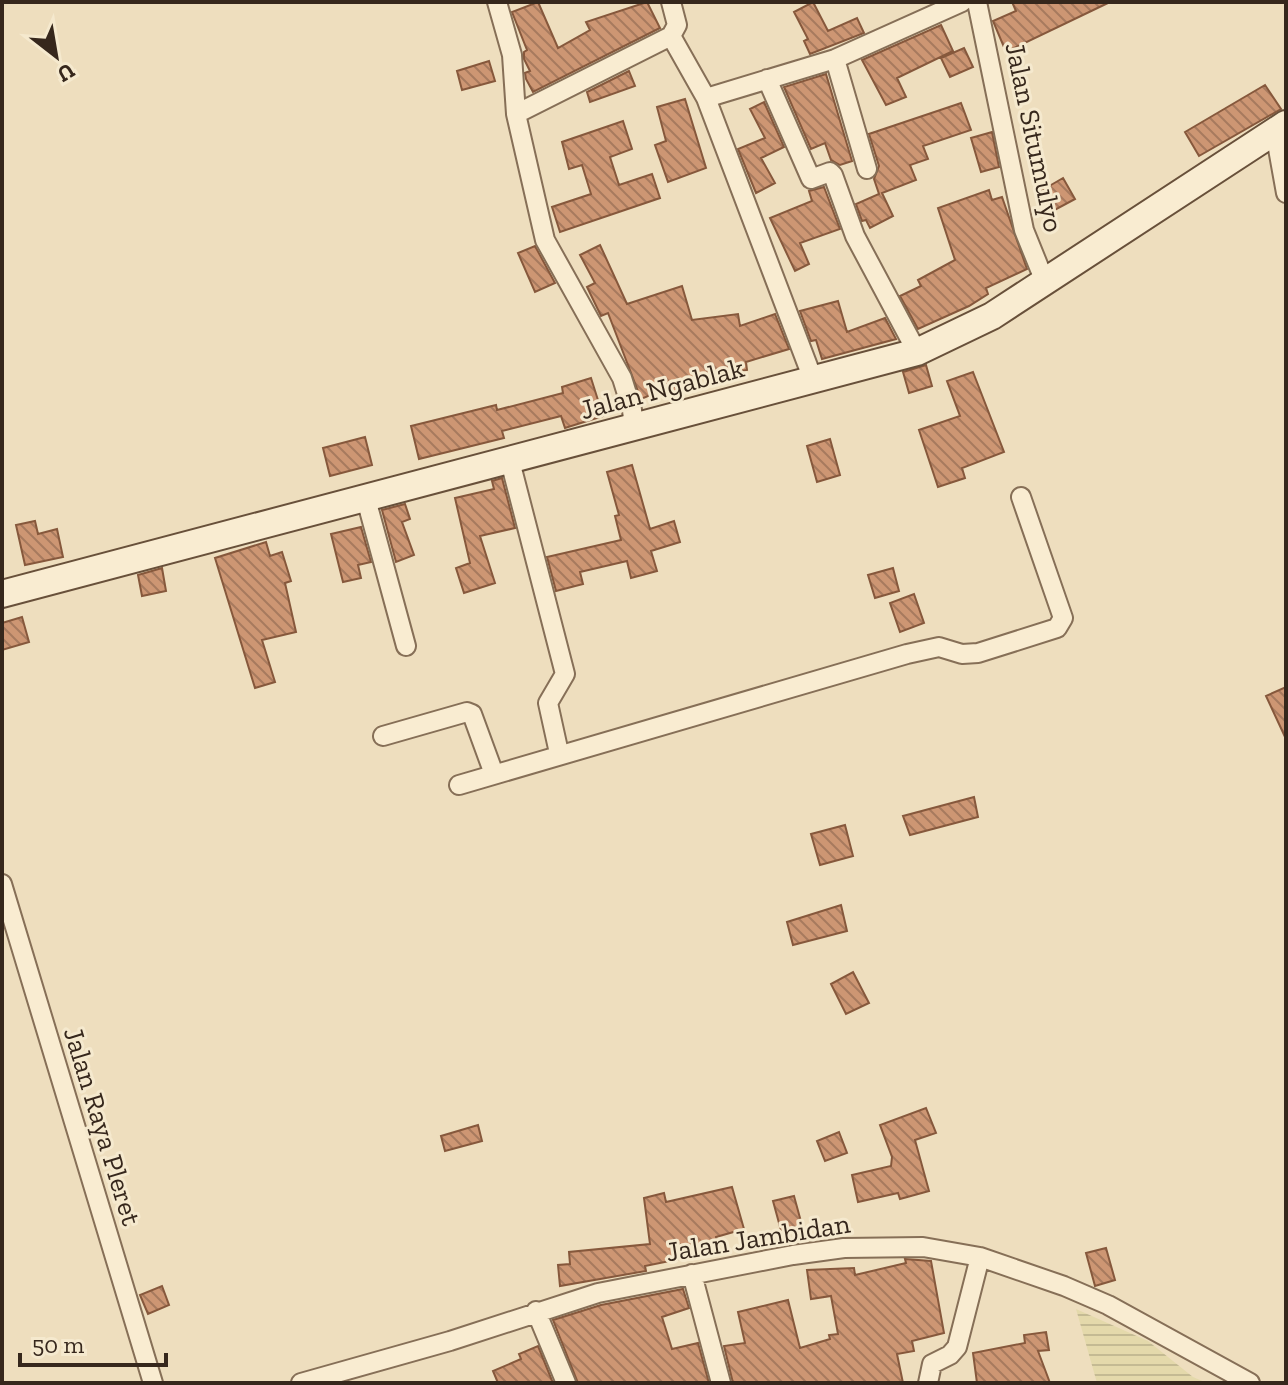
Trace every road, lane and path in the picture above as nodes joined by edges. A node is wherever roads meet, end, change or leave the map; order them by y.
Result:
1 (497, 2) edge
2 (671, 2) edge
3 (962, 2) edge
4 (977, 2) edge
5 (671, 36) junction
6 (835, 59) junction
7 (767, 79) junction
8 (706, 98) junction
9 (516, 114) junction
10 (1281, 128) edge
11 (867, 169) dead end
12 (1286, 193) edge
13 (1045, 282) junction
14 (917, 352) junction
15 (814, 382) junction
16 (634, 428) junction
17 (510, 461) junction
18 (1021, 497) dead end
19 (366, 499) junction
20 (2, 594) edge
21 (406, 646) dead end
22 (383, 736) dead end
23 (559, 753) junction
24 (494, 774) junction
25 (459, 785) dead end
26 (2, 884) edge
27 (980, 1257) junction
28 (692, 1274) junction
29 (536, 1311) junction
30 (153, 1383) edge
31 (301, 1383) edge
32 (566, 1383) edge
33 (721, 1383) edge
34 (928, 1383) edge
35 (1250, 1383) edge

1 - 9 street
2 - 5 street
3 - 6 street
4 - 13 street, Jalan Situmulyo
5 - 8 street
5 - 9 street
6 - 7 street
6 - 11 street
7 - 8 street
7 - 14 street
8 - 15 street
9 - 16 street
10 - 12 street
10 - 13 street, Jalan Ngablak
13 - 14 street, Jalan Ngablak
14 - 15 street, Jalan Ngablak
15 - 16 street, Jalan Ngablak
16 - 17 street, Jalan Ngablak
17 - 19 street, Jalan Ngablak
17 - 23 street
18 - 23 street
19 - 20 street, Jalan Ngablak
19 - 21 street
22 - 24 street
23 - 24 street
24 - 25 street
26 - 30 street, Jalan Raya Pleret
27 - 28 street, Jalan Jambidan
27 - 34 street
27 - 35 street, Jalan Jambidan
28 - 29 street, Jalan Jambidan
28 - 33 street
29 - 31 street, Jalan Jambidan
29 - 32 street

